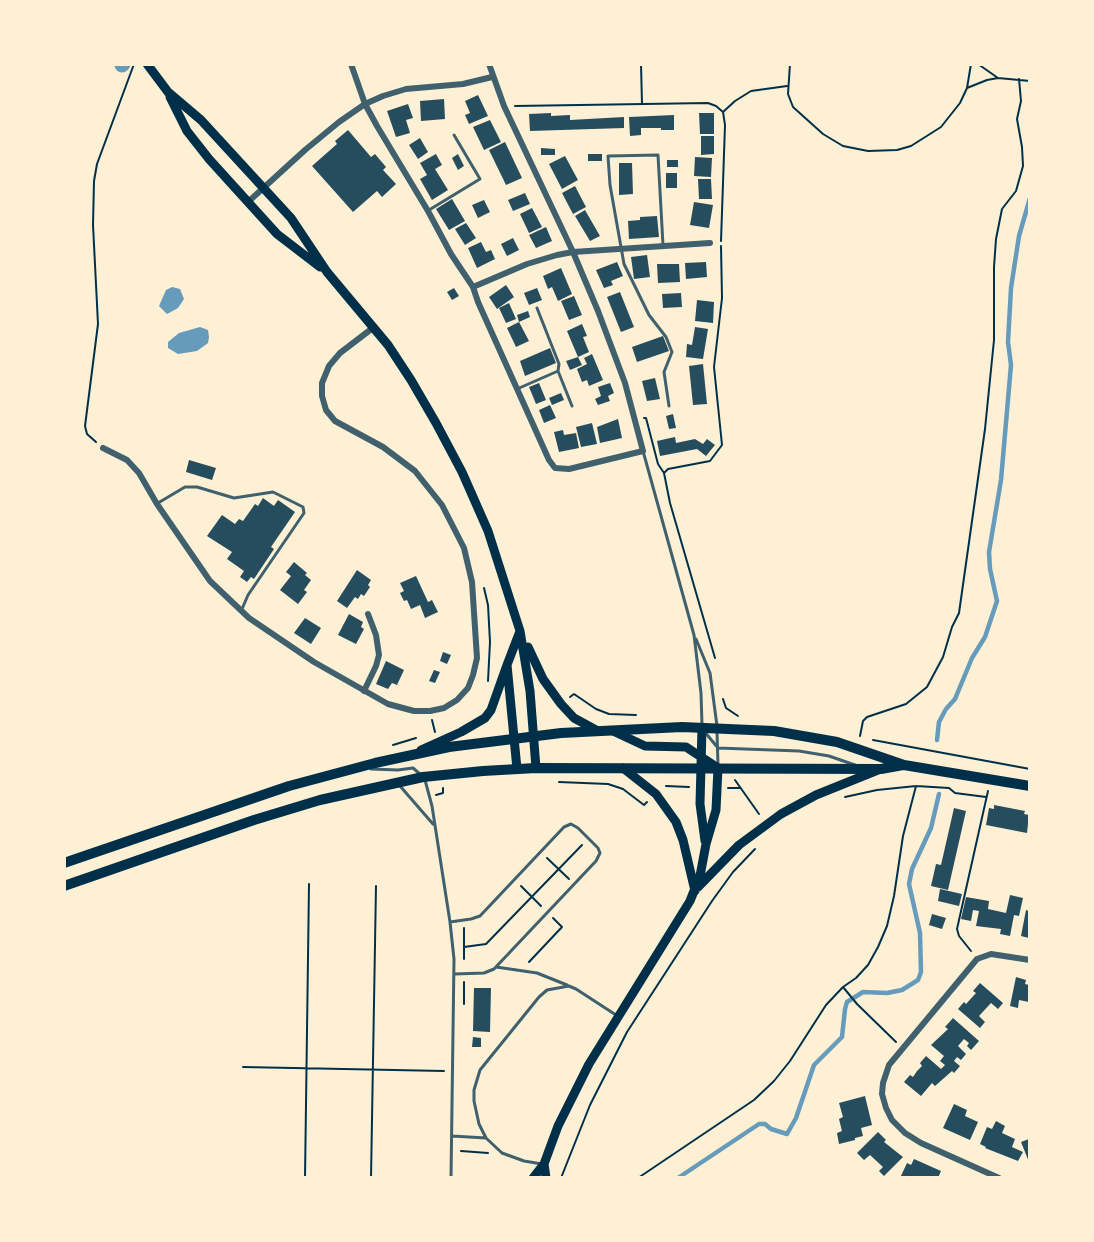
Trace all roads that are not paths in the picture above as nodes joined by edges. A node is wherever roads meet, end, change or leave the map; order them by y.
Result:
1 (147, 64) edge
2 (351, 64) edge
3 (489, 64) edge
4 (492, 77) junction
5 (168, 92) junction
6 (366, 105) junction
7 (454, 135) dead end
8 (263, 188) junction
9 (248, 202) junction
10 (428, 211) junction
11 (710, 243) dead end
12 (663, 247) junction
13 (622, 249) junction
14 (573, 252) junction
15 (327, 272) junction
16 (473, 287) junction
17 (537, 308) dead end
18 (374, 327) junction
19 (558, 371) junction
20 (517, 388) junction
21 (572, 406) dead end
22 (669, 406) dead end
23 (103, 448) road end
24 (643, 451) junction
25 (157, 504) junction
26 (241, 611) junction
27 (368, 614) dead end
28 (520, 631) junction
29 (694, 635) junction
30 (507, 665) junction
31 (364, 691) junction
32 (702, 728) junction
33 (717, 728) junction
34 (611, 729) junction
35 (596, 730) junction
36 (534, 735) junction
37 (513, 737) junction
38 (718, 748) junction
39 (409, 755) junction
40 (700, 763) junction
41 (904, 765) junction
42 (357, 768) junction
43 (536, 768) junction
44 (623, 768) junction
45 (718, 768) junction
46 (517, 769) junction
47 (865, 769) junction
48 (881, 769) junction
49 (423, 777) junction
50 (398, 782) junction
51 (1029, 786) edge
52 (434, 826) junction
53 (705, 844) junction
54 (64, 863) edge
55 (64, 886) edge
56 (695, 891) junction
57 (450, 922) junction
58 (1029, 960) edge
59 (496, 967) junction
60 (454, 974) junction
61 (569, 986) junction
62 (618, 1016) junction
63 (452, 1136) junction
64 (486, 1138) junction
65 (544, 1164) junction
66 (451, 1178) edge
67 (533, 1178) edge
68 (546, 1178) edge
69 (999, 1178) edge

1 - 5 main road
2 - 6 street
3 - 4 street
4 - 6 street
4 - 14 street
5 - 8 main road
5 - 9 main road
6 - 8 street
6 - 10 street
7 - 10 lane
8 - 9 street
8 - 15 main road
9 - 15 main road
10 - 16 street
11 - 12 street
12 - 13 street
12 - 13 lane
13 - 14 street
13 - 22 lane
14 - 16 street
14 - 24 street
15 - 18 main road
16 - 20 street
17 - 19 lane
18 - 28 main road
18 - 31 street
19 - 20 lane
19 - 21 lane
20 - 24 street
23 - 25 street
24 - 29 lane
25 - 26 street
25 - 26 lane
26 - 31 street
27 - 31 street
28 - 30 main road
28 - 35 main road
28 - 36 main road
29 - 32 lane
29 - 33 lane
30 - 37 main road
30 - 39 main road
32 - 33 main road
32 - 34 main road
32 - 38 lane
32 - 40 main road
33 - 38 lane
33 - 41 main road
34 - 35 main road
34 - 40 main road
35 - 36 main road
36 - 37 main road
36 - 43 main road
37 - 39 main road
37 - 46 main road
38 - 45 lane
38 - 47 lane
39 - 42 main road
40 - 44 main road
40 - 45 main road
40 - 53 main road
41 - 48 main road
41 - 51 main road
42 - 49 lane
42 - 54 main road
43 - 44 main road
43 - 46 main road
44 - 56 main road
45 - 47 main road
45 - 53 main road
46 - 49 main road
47 - 48 main road
48 - 56 main road
49 - 50 main road
49 - 52 lane
50 - 52 lane
50 - 55 main road
52 - 57 lane
53 - 56 main road
56 - 62 main road
57 - 59 lane
57 - 60 lane
58 - 69 street
59 - 60 lane
59 - 61 lane
60 - 63 lane
61 - 62 lane
61 - 64 lane
62 - 65 main road
63 - 64 lane
63 - 66 lane
64 - 65 lane
65 - 67 main road
65 - 68 main road

